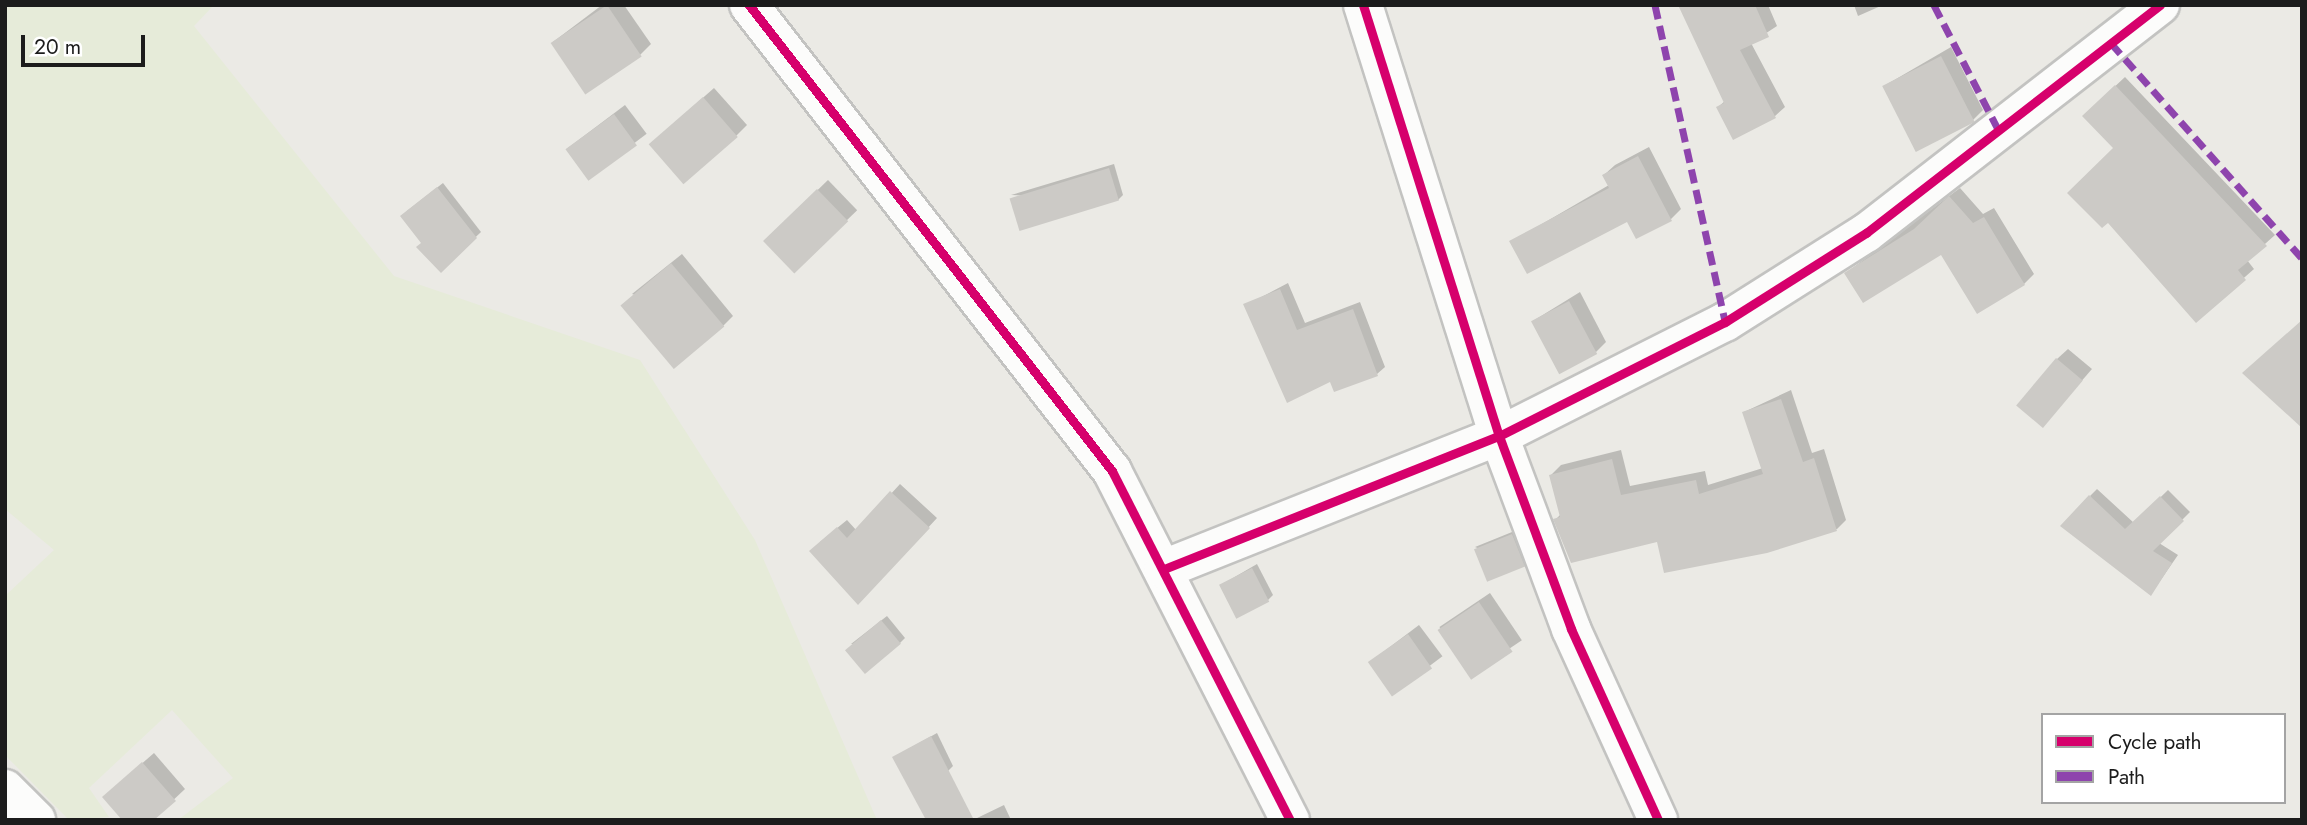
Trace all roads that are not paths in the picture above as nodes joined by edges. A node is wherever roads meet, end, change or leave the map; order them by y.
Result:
1 (749, 5) edge
2 (1363, 5) edge
3 (2160, 5) edge
4 (1499, 436) junction
5 (1164, 569) junction
6 (5, 789) edge
7 (36, 820) edge
8 (1290, 820) edge
9 (1658, 820) edge

1 - 5 street
2 - 4 street
3 - 4 street
4 - 5 street
4 - 9 street
5 - 8 street
6 - 7 street

